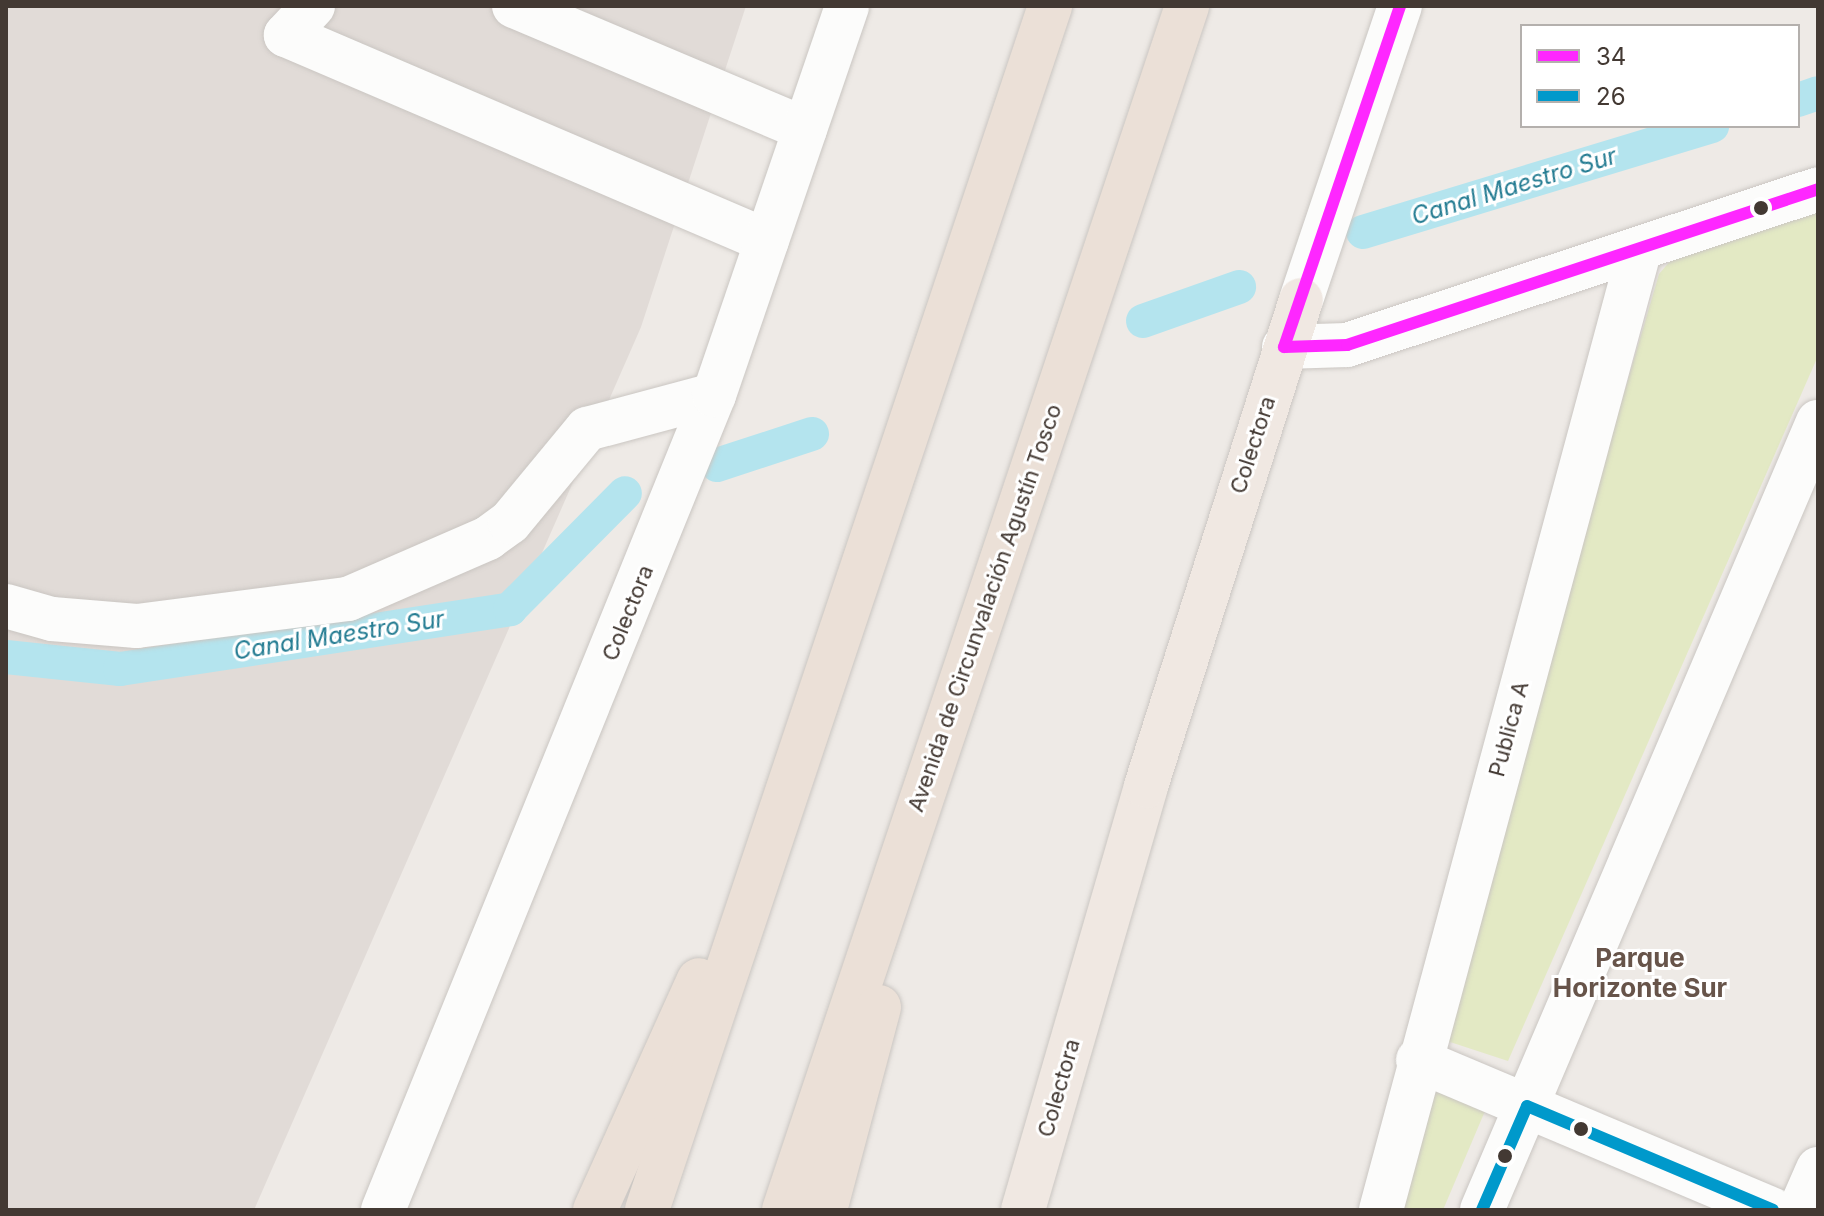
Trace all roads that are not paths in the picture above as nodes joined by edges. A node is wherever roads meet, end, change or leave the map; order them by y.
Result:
1 (313, 6) edge
2 (514, 6) edge
3 (847, 6) edge
4 (1050, 6) edge
5 (1187, 6) edge
6 (1400, 6) edge
7 (805, 129) junction
8 (1818, 189) edge
9 (767, 241) junction
10 (1640, 248) junction
11 (1301, 300) joint
12 (1284, 347) junction
13 (714, 395) junction
14 (1818, 422) edge
15 (6, 606) edge
16 (974, 641) junction
17 (784, 801) junction
18 (1418, 1060) junction
19 (1527, 1106) junction
20 (1818, 1169) edge
21 (383, 1210) edge
22 (595, 1210) edge
23 (647, 1210) edge
24 (784, 1210) edge
25 (825, 1210) edge
26 (1023, 1210) edge
27 (1381, 1210) edge
28 (1482, 1210) edge
29 (1773, 1210) edge
30 (1800, 1210) edge

1 - 9 street
2 - 7 street
3 - 7 street, Colectora
4 - 17 highway
5 - 16 highway, Avenida de Circunvalación Agustín Tosco
6 - 11 street, Colectora
7 - 9 street, Colectora
8 - 10 street
9 - 13 street, Colectora
10 - 12 street
10 - 18 street, Publica A
11 - 12 main road, Colectora
12 - 26 main road, Colectora
13 - 15 street
13 - 21 street, Colectora
14 - 19 street
16 - 24 highway, Avenida de Circunvalación Agustín Tosco
16 - 25 highway
17 - 22 highway
17 - 23 highway
18 - 19 street
18 - 27 street, Publica A
19 - 28 street
19 - 29 street
20 - 30 street

